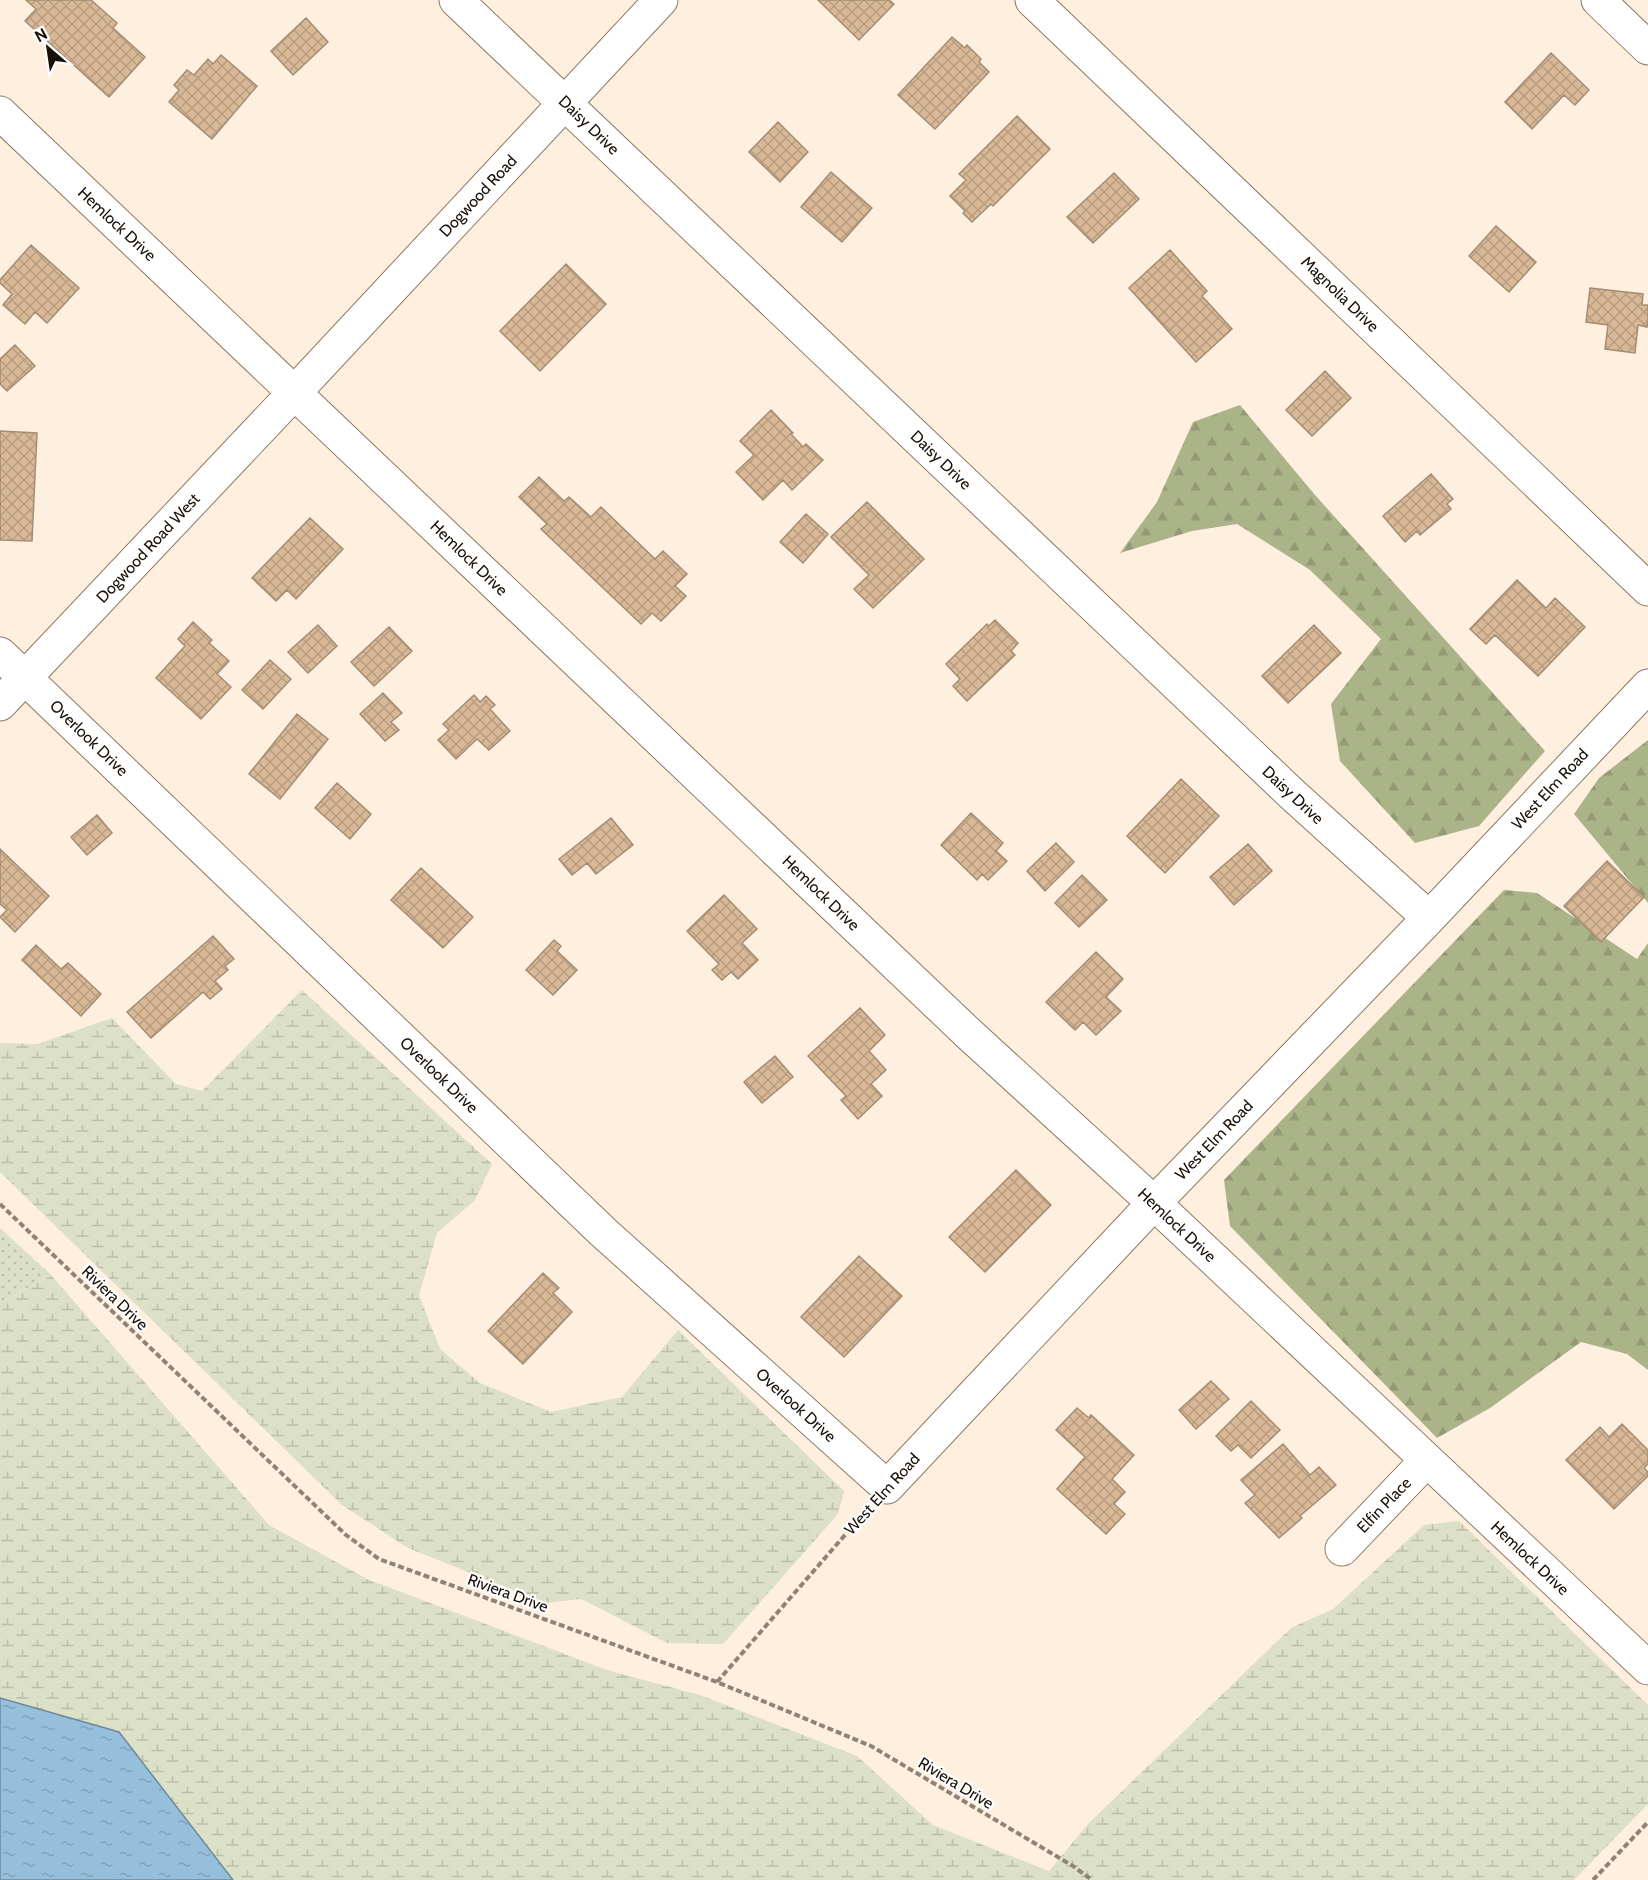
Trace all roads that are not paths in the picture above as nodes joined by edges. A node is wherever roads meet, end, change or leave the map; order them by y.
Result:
1 (456, 0) edge
2 (661, 0) edge
3 (1032, 0) edge
4 (1598, 0) edge
5 (1648, 48) edge
6 (565, 102) junction
7 (0, 113) edge
8 (295, 392) junction
9 (1648, 589) edge
10 (0, 654) edge
11 (25, 678) junction
12 (1648, 686) edge
13 (0, 704) edge
14 (1429, 918) junction
15 (1154, 1203) junction
16 (1426, 1461) junction
17 (887, 1487) joint
18 (1342, 1549) dead end
19 (1648, 1668) edge

1 - 6 street, Daisy Drive
2 - 6 street, Dogwood Road
3 - 9 street, Magnolia Drive
4 - 5 street
6 - 8 street, Dogwood Road
6 - 14 street, Daisy Drive
7 - 8 street, Hemlock Drive
8 - 11 street, Dogwood Road West
8 - 15 street, Hemlock Drive
10 - 11 street, Overlook Drive
11 - 13 street, Dogwood Road West
11 - 17 street, Overlook Drive
12 - 14 street, West Elm Road
14 - 15 street, West Elm Road
15 - 16 street, Hemlock Drive
15 - 17 street, West Elm Road
16 - 18 street, Elfin Place
16 - 19 street, Hemlock Drive

